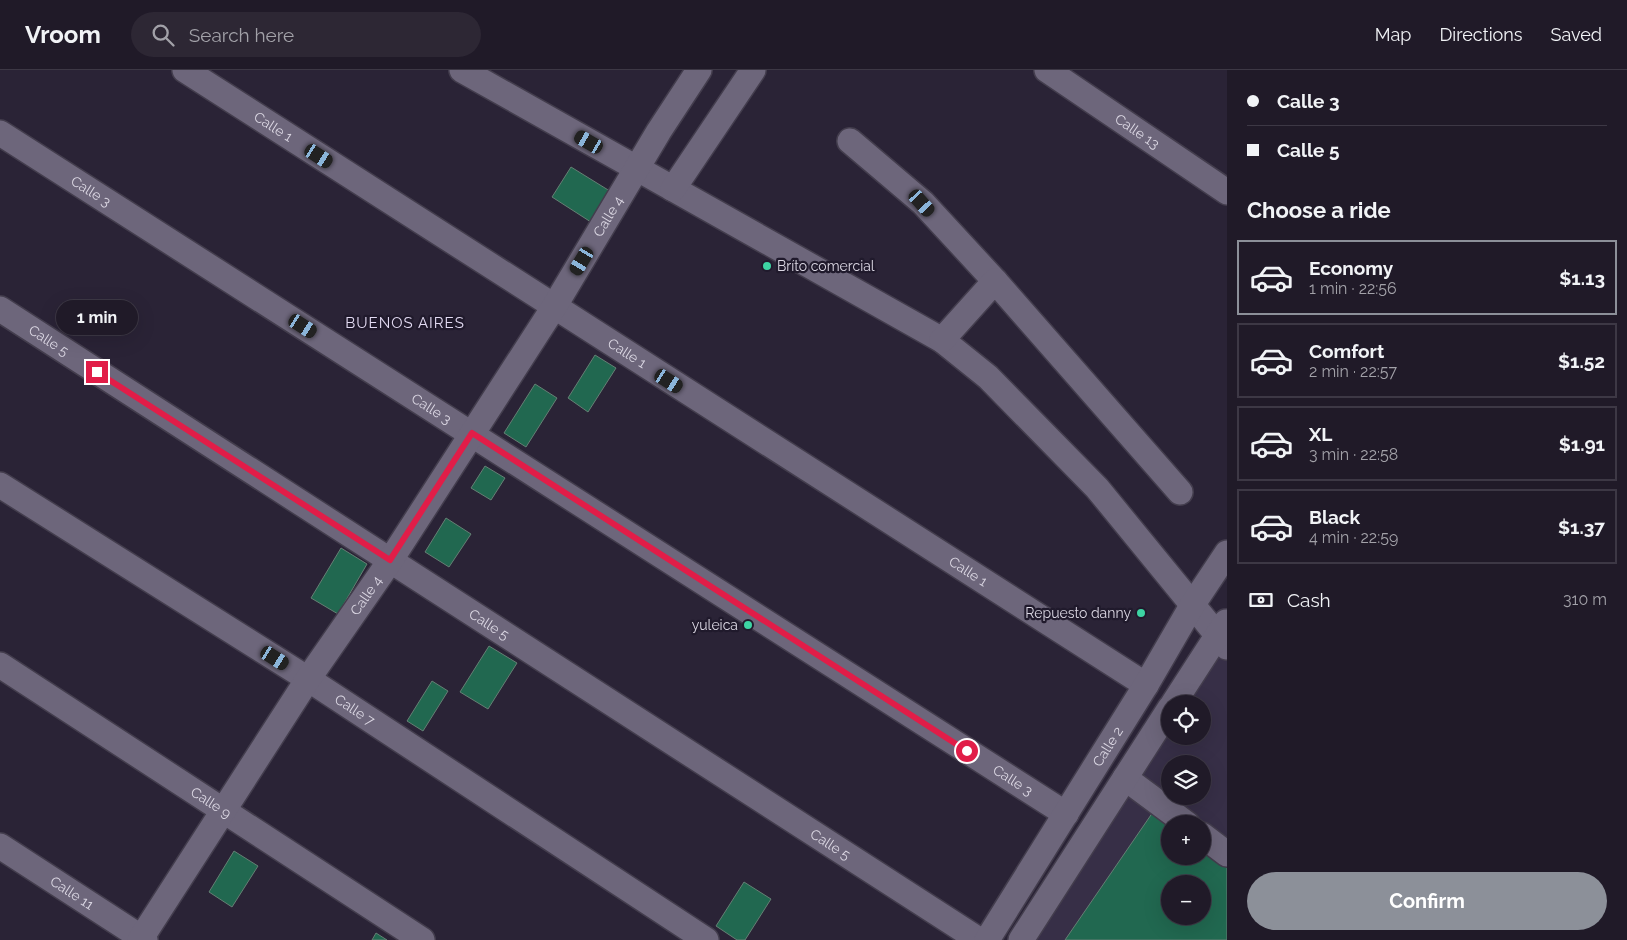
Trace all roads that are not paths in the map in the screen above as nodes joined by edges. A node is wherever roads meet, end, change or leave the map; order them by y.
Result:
1 (185, 70) edge
2 (462, 70) edge
3 (699, 70) edge
4 (753, 70) edge
5 (1047, 70) edge
6 (0, 133) edge
7 (850, 141) dead end
8 (636, 169) junction
9 (673, 189) junction
10 (1227, 192) edge
11 (995, 281) junction
12 (554, 307) junction
13 (0, 309) edge
14 (942, 340) junction
15 (472, 433) junction
16 (0, 485) edge
17 (1180, 492) dead end
18 (1227, 553) edge
19 (390, 560) junction
20 (1193, 604) junction
21 (1224, 635) edge
22 (0, 666) edge
23 (308, 679) junction
24 (1146, 685) junction
25 (1180, 695) edge
26 (1161, 722) edge
27 (1111, 742) junction
28 (1131, 769) junction
29 (223, 810) junction
30 (1066, 814) junction
31 (1178, 815) edge
32 (1211, 842) edge
33 (0, 846) edge
34 (1227, 854) edge
35 (142, 939) edge
36 (422, 940) edge
37 (706, 940) edge
38 (979, 940) edge
39 (987, 940) edge
40 (1021, 940) edge

1 - 12 street, Calle 1
2 - 8 street
3 - 8 street, Calle 4
4 - 9 street
5 - 10 street, Calle 13
6 - 15 street, Calle 3
7 - 11 street
8 - 9 street
8 - 12 street, Calle 4
9 - 14 street
11 - 14 street
11 - 17 street
12 - 15 street, Calle 4
12 - 24 street, Calle 1
13 - 19 street, Calle 5
14 - 20 street
15 - 19 street, Calle 4
15 - 30 street, Calle 3
16 - 23 street, Calle 7
18 - 20 street, Calle 2
19 - 23 street, Calle 4
19 - 38 street, Calle 5
20 - 21 street
20 - 24 street, Calle 2
21 - 25 street
22 - 29 street, Calle 9
23 - 29 street, Calle 4
23 - 37 street, Calle 7
24 - 27 street, Calle 2
26 - 28 street
27 - 28 street
27 - 30 street, Calle 2
28 - 31 street
28 - 40 street
29 - 35 street, Calle 4
29 - 36 street, Calle 9
30 - 39 street, Calle 2
32 - 34 street
33 - 35 street, Calle 11

